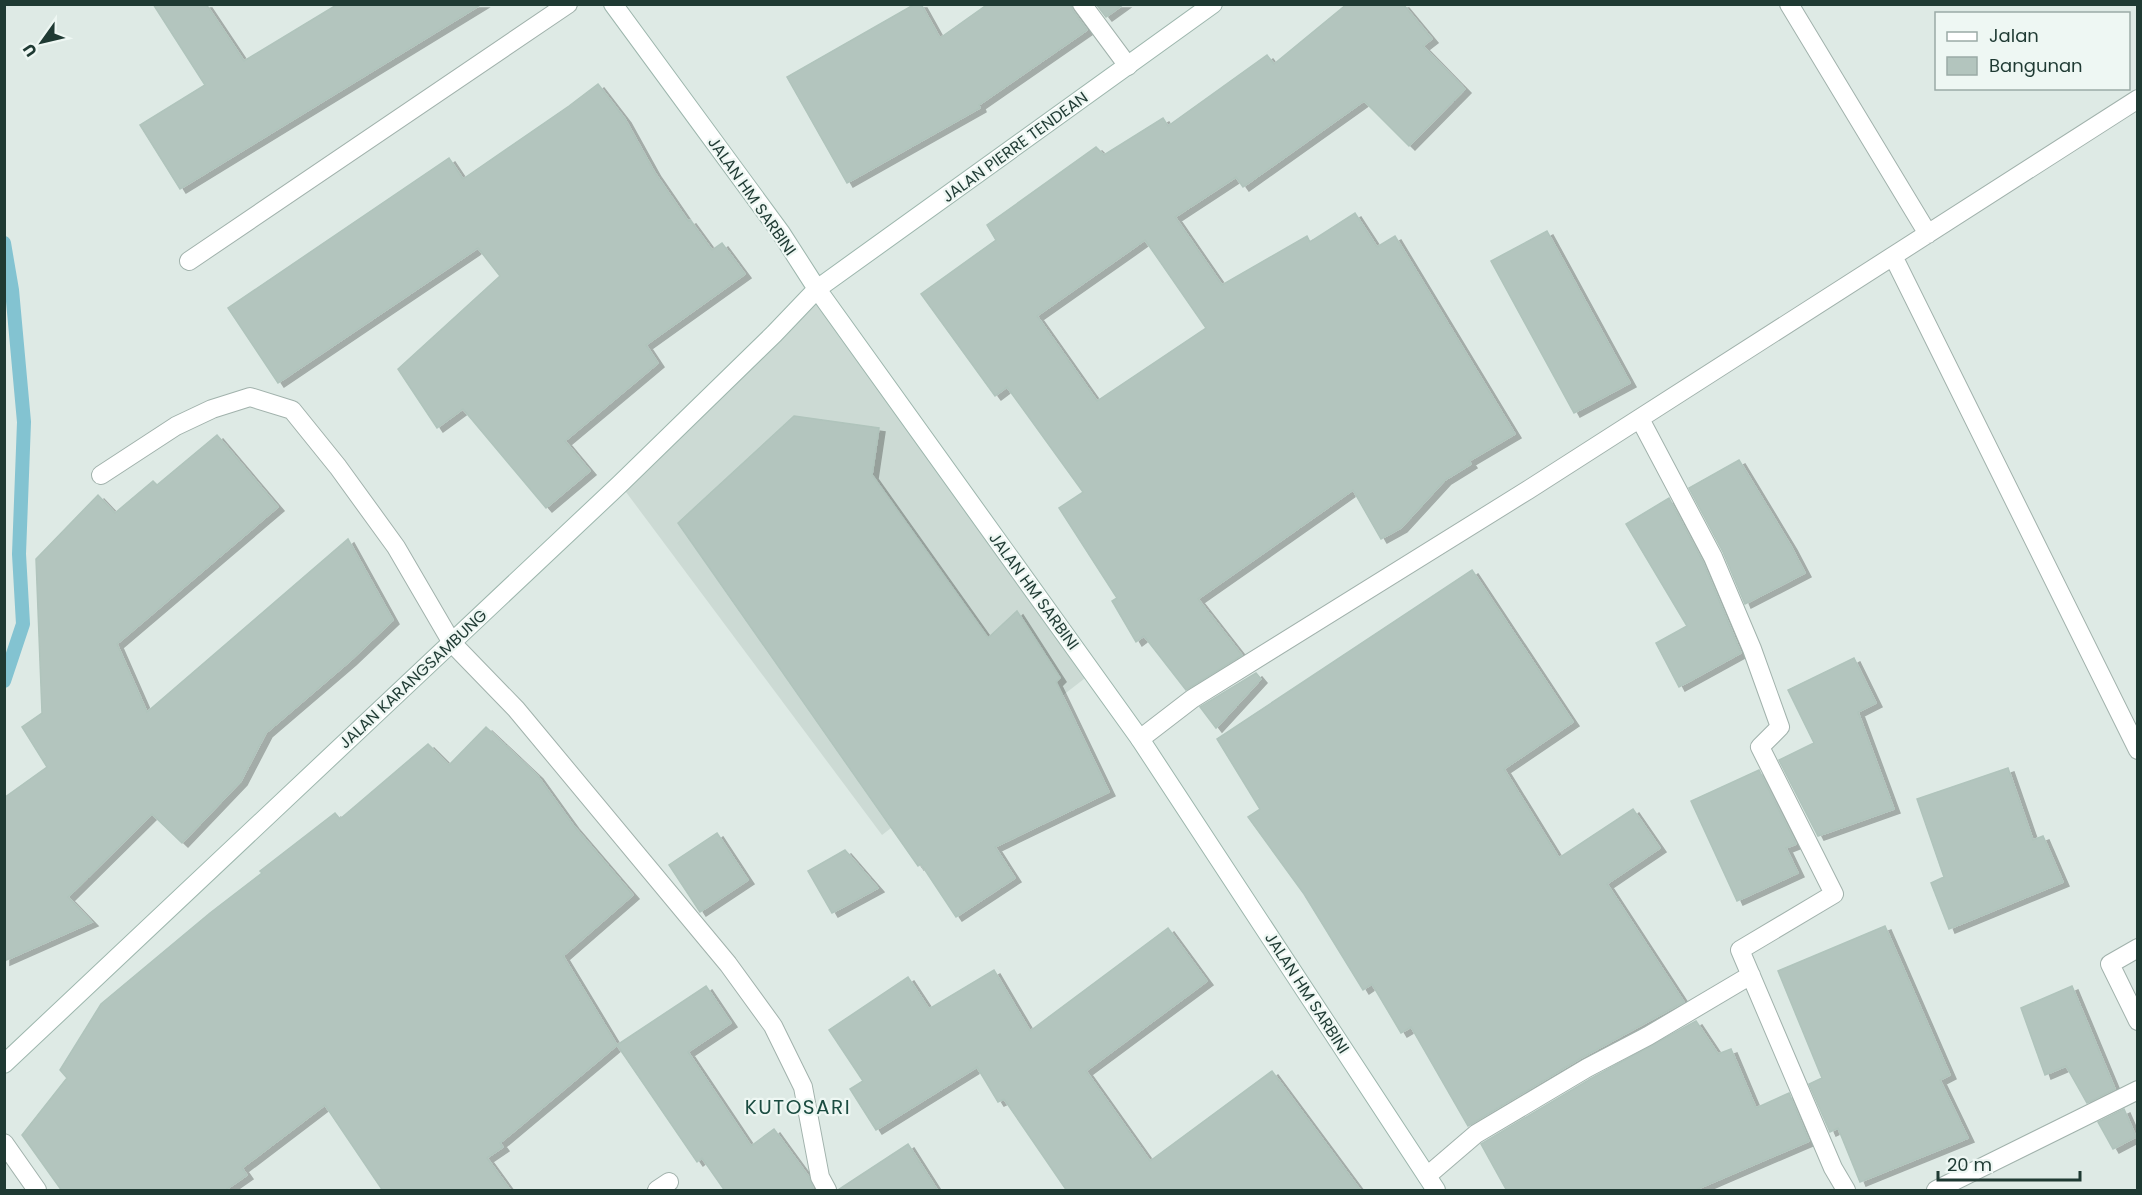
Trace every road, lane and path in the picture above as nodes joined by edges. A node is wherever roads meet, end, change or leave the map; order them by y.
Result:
1 (568, 4) edge
2 (613, 4) edge
3 (1082, 4) edge
4 (1214, 4) edge
5 (1790, 4) edge
6 (1128, 66) junction
7 (2138, 99) edge
8 (1928, 234) junction
9 (1893, 256) junction
10 (189, 261) dead end
11 (817, 289) junction
12 (1640, 419) junction
13 (101, 475) dead end
14 (452, 643) junction
15 (1140, 739) junction
16 (2138, 750) edge
17 (2138, 948) edge
18 (1751, 975) junction
19 (2138, 1021) edge
20 (4, 1064) edge
21 (2138, 1090) edge
22 (4, 1143) edge
23 (1431, 1183) edge
24 (37, 1191) edge
25 (827, 1191) edge
26 (1846, 1191) edge
27 (1936, 1191) edge

1 - 10 street
2 - 11 street, JALAN HM SARBINI
3 - 6 street
4 - 6 street, JALAN PIERRE TENDEAN
5 - 8 street
6 - 11 street, JALAN PIERRE TENDEAN
7 - 8 street
8 - 9 street
9 - 12 street
9 - 16 street
11 - 14 street, JALAN KARANGSAMBUNG
11 - 15 street, JALAN HM SARBINI
12 - 15 street
12 - 18 street
13 - 14 street
14 - 20 street, JALAN KARANGSAMBUNG
14 - 25 street
15 - 23 street, JALAN HM SARBINI
17 - 19 street
18 - 23 street
18 - 26 street
21 - 27 street
22 - 24 street

